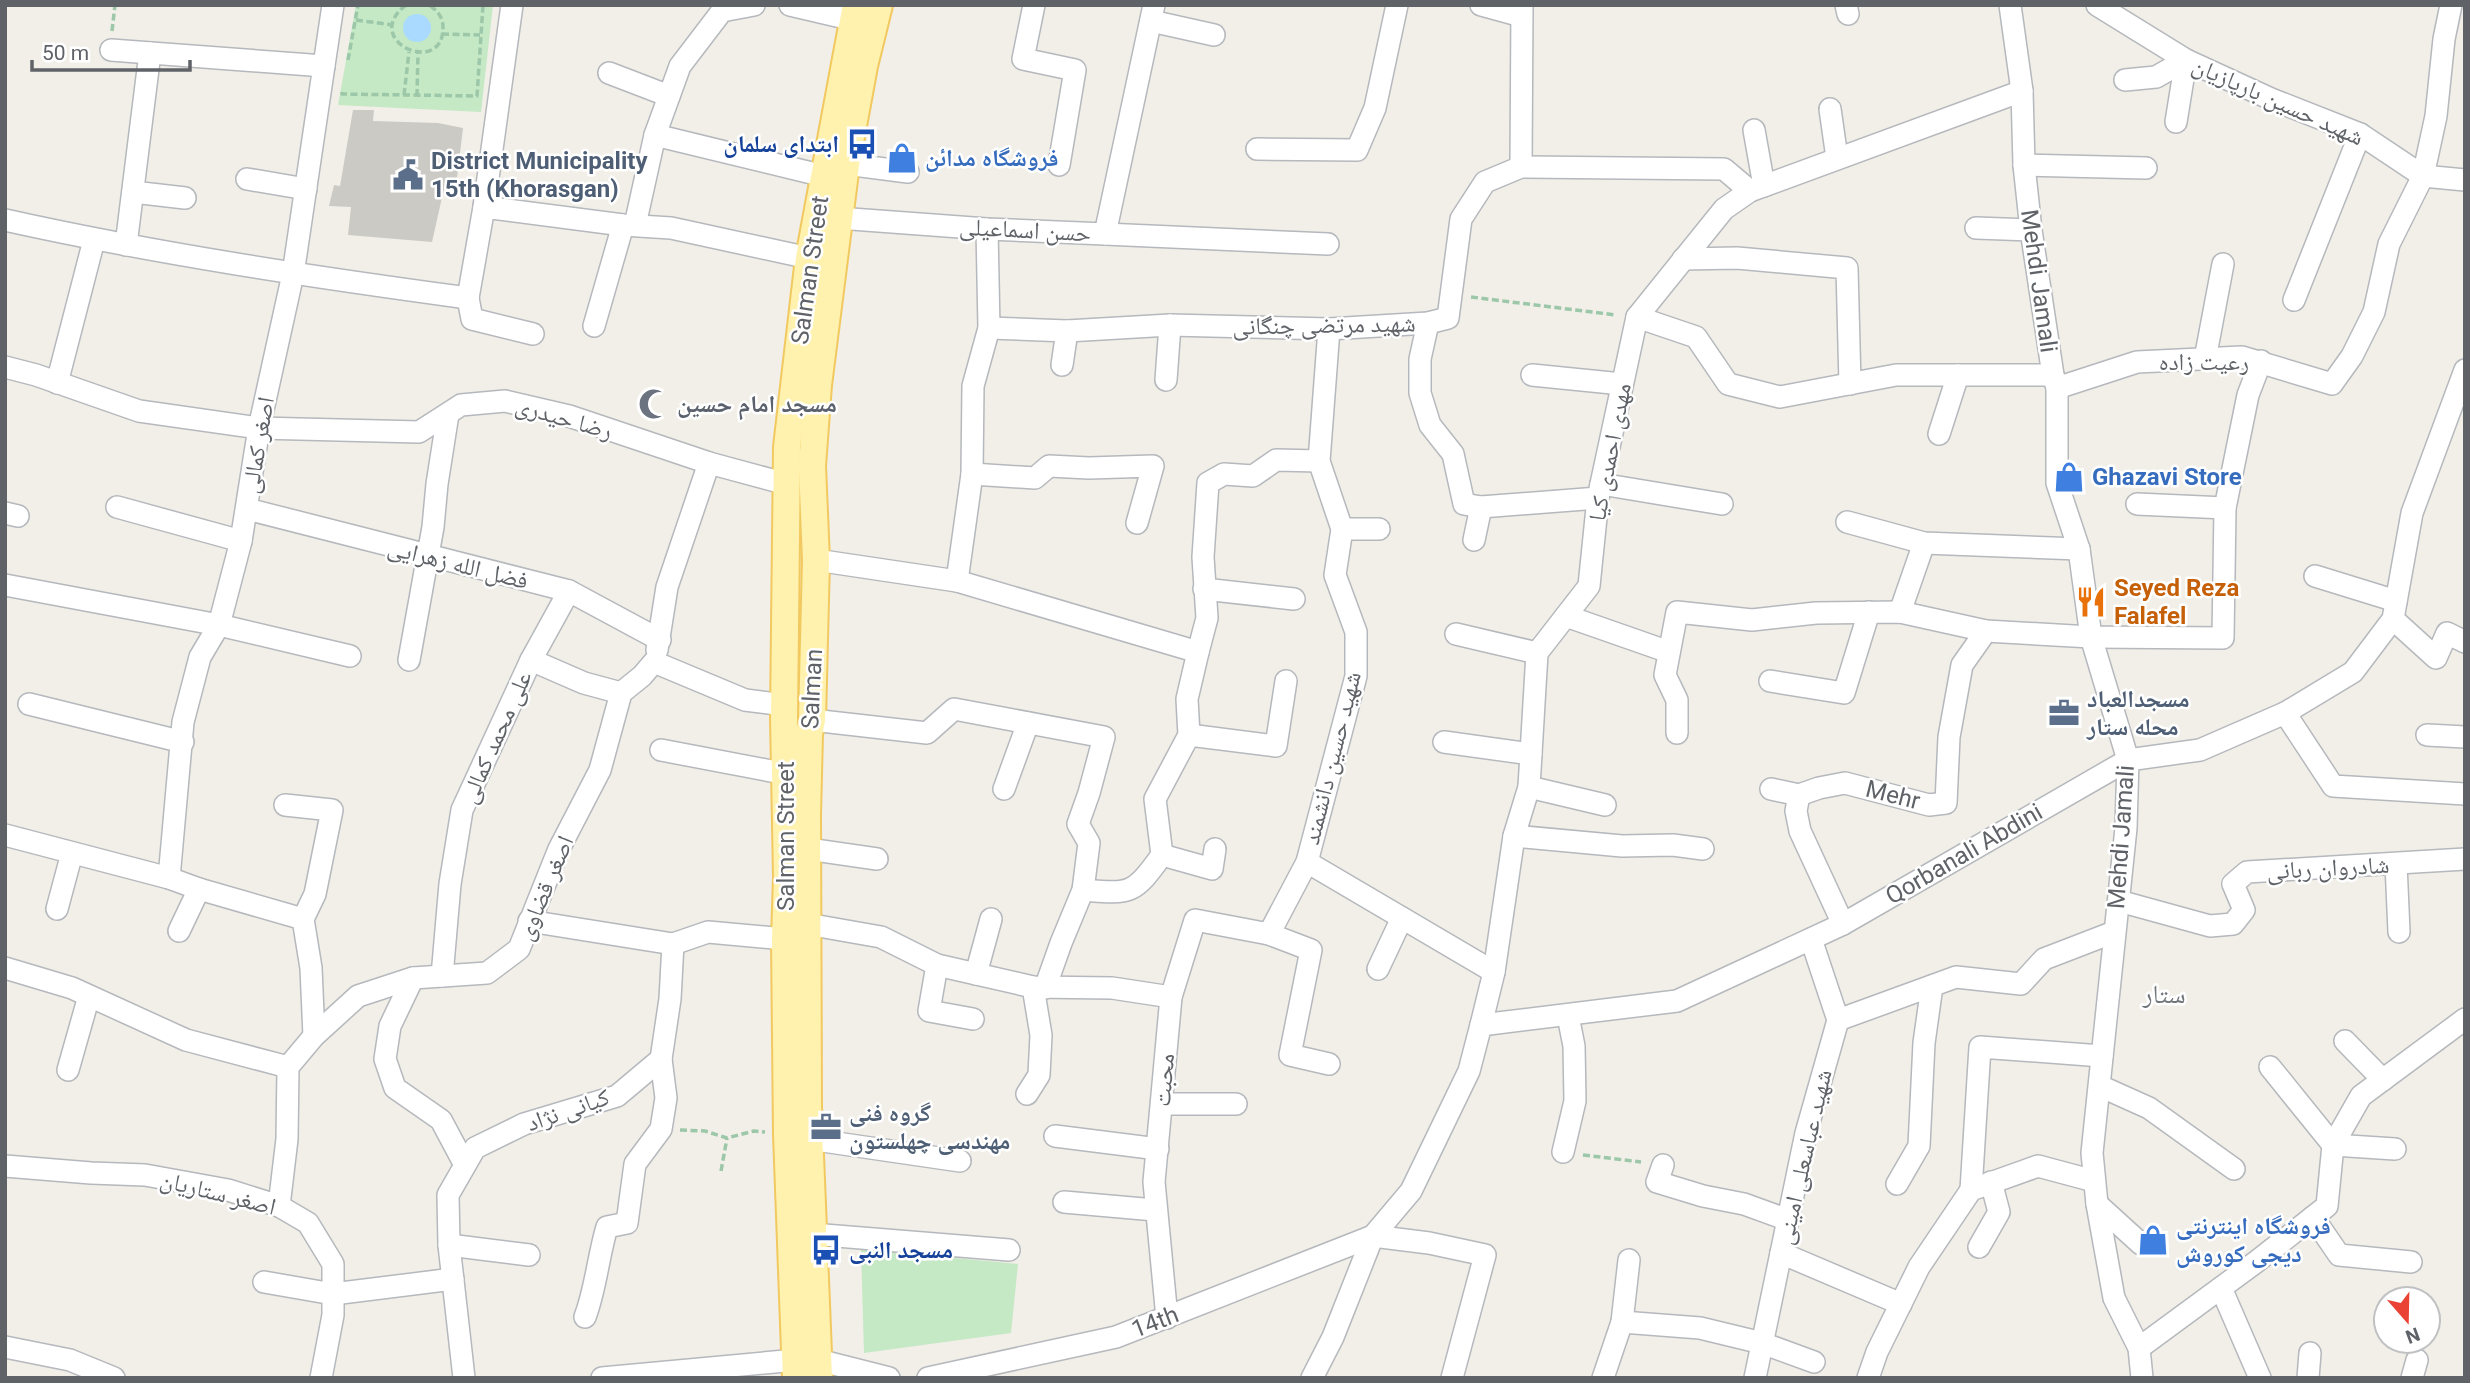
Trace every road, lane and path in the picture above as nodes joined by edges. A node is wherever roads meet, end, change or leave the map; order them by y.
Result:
1 (333, 5) edge
2 (358, 5) edge
3 (406, 5) edge
4 (430, 5) edge
5 (483, 5) edge
6 (512, 5) edge
7 (754, 5) edge
8 (790, 5) edge
9 (879, 5) edge
10 (1034, 5) edge
11 (1397, 5) edge
12 (1481, 5) edge
13 (2010, 5) edge
14 (2097, 5) edge
15 (2451, 5) edge
16 (717, 8) edge
17 (1522, 10) edge
18 (855, 13) edge
19 (1153, 13) edge
20 (356, 20) junction
21 (393, 25) junction
22 (442, 34) junction
23 (480, 35) junction
24 (1214, 35) dead end
25 (111, 50) dead end
26 (409, 52) junction
27 (150, 53) junction
28 (418, 53) junction
29 (2186, 60) junction
30 (324, 66) junction
31 (346, 70) dead end
32 (609, 73) dead end
33 (2125, 80) dead end
34 (344, 82) dead end
35 (2022, 91) junction
36 (403, 95) junction
37 (417, 96) junction
38 (669, 96) junction
39 (1830, 109) dead end
40 (2176, 122) dead end
41 (1754, 130) dead end
42 (2360, 134) junction
43 (655, 135) junction
44 (1257, 149) dead end
45 (1837, 158) junction
46 (1059, 165) dead end
47 (2024, 165) junction
48 (1521, 167) junction
49 (2146, 167) dead end
50 (835, 170) junction
51 (908, 172) dead end
52 (2424, 176) junction
53 (247, 178) dead end
54 (2465, 180) edge
55 (1757, 188) junction
56 (306, 190) junction
57 (133, 192) junction
58 (186, 198) dead end
59 (484, 207) junction
60 (838, 218) junction
61 (5, 220) edge
62 (629, 225) junction
63 (1976, 228) dead end
64 (987, 229) junction
65 (2031, 230) junction
66 (1105, 234) junction
67 (94, 240) junction
68 (1328, 244) dead end
69 (126, 245) junction
70 (809, 258) junction
71 (1683, 259) junction
72 (2223, 264) dead end
73 (293, 274) junction
74 (1451, 295) junction
75 (468, 298) junction
76 (2294, 300) dead end
77 (1637, 317) junction
78 (1428, 323) junction
79 (1170, 325) junction
80 (594, 326) dead end
81 (989, 328) junction
82 (1329, 329) junction
83 (1067, 331) junction
84 (533, 334) dead end
85 (2205, 359) junction
86 (2261, 361) junction
87 (1062, 365) dead end
88 (5, 367) edge
89 (2465, 370) edge
90 (1532, 375) dead end
91 (1958, 375) junction
92 (1166, 380) dead end
93 (2055, 381) junction
94 (58, 383) junction
95 (1622, 384) junction
96 (1850, 384) junction
97 (448, 414) junction
98 (2457, 414) edge
99 (259, 428) junction
100 (1939, 434) dead end
101 (1319, 461) junction
102 (709, 463) junction
103 (972, 474) junction
104 (787, 484) junction
105 (1599, 491) junction
106 (1722, 504) dead end
107 (2137, 504) dead end
108 (117, 507) dead end
109 (1481, 507) junction
110 (2225, 508) junction
111 (247, 509) junction
112 (1847, 522) dead end
113 (1138, 523) dead end
114 (1379, 529) dead end
115 (1342, 530) junction
116 (1474, 540) dead end
117 (241, 541) junction
118 (1924, 543) junction
119 (2079, 549) junction
120 (428, 557) junction
121 (816, 560) junction
122 (2315, 576) dead end
123 (957, 581) junction
124 (5, 585) edge
125 (1204, 589) junction
126 (569, 592) junction
127 (1294, 599) dead end
128 (2395, 610) junction
129 (1869, 612) junction
130 (1900, 612) junction
131 (1566, 616) junction
132 (219, 625) junction
133 (1986, 631) junction
134 (1456, 634) dead end
135 (2091, 637) junction
136 (660, 640) junction
137 (2465, 642) edge
138 (1198, 652) junction
139 (1670, 652) junction
140 (1537, 653) junction
141 (350, 656) dead end
142 (409, 660) dead end
143 (531, 660) junction
144 (653, 662) junction
145 (1286, 681) dead end
146 (1770, 681) dead end
147 (621, 694) junction
148 (29, 704) dead end
149 (784, 705) junction
150 (2285, 713) junction
151 (812, 720) junction
152 (1028, 723) junction
153 (1677, 733) dead end
154 (1189, 735) junction
155 (2427, 735) dead end
156 (2465, 737) edge
157 (183, 742) junction
158 (1444, 742) dead end
159 (661, 750) dead end
160 (1531, 754) junction
161 (2128, 760) junction
162 (797, 776) junction
163 (1529, 787) junction
164 (1004, 789) dead end
165 (1771, 789) dead end
166 (2465, 794) edge
167 (1799, 795) junction
168 (285, 805) dead end
169 (1605, 805) dead end
170 (5, 835) edge
171 (1514, 836) junction
172 (808, 849) junction
173 (1215, 849) dead end
174 (1703, 849) dead end
175 (72, 853) junction
176 (1162, 855) junction
177 (877, 859) dead end
178 (2465, 859) edge
179 (1307, 862) junction
180 (2396, 864) junction
181 (169, 878) junction
182 (199, 889) junction
183 (1083, 890) junction
184 (2119, 901) junction
185 (57, 909) dead end
186 (1402, 918) junction
187 (303, 919) junction
188 (991, 919) dead end
189 (529, 921) junction
190 (807, 924) junction
191 (1843, 924) junction
192 (179, 931) dead end
193 (2114, 932) junction
194 (2399, 932) dead end
195 (1269, 934) junction
196 (785, 939) junction
197 (1811, 939) junction
198 (673, 944) junction
199 (937, 965) junction
200 (5, 968) edge
201 (1378, 969) dead end
202 (1493, 972) junction
203 (976, 974) junction
204 (442, 976) junction
205 (413, 978) junction
206 (1932, 986) junction
207 (1039, 988) junction
208 (89, 996) junction
209 (1171, 997) junction
210 (1568, 1016) junction
211 (2465, 1018) edge
212 (973, 1019) dead end
213 (1838, 1020) junction
214 (1481, 1025) junction
215 (314, 1036) junction
216 (2345, 1041) dead end
217 (2102, 1056) junction
218 (661, 1059) junction
219 (1329, 1064) dead end
220 (289, 1067) junction
221 (2270, 1067) dead end
222 (68, 1070) dead end
223 (2383, 1080) junction
224 (2100, 1086) junction
225 (1027, 1094) dead end
226 (1162, 1104) junction
227 (1236, 1104) dead end
228 (661, 1129) junction
229 (798, 1136) junction
230 (1055, 1136) dead end
231 (727, 1138) junction
232 (2333, 1145) junction
233 (1158, 1149) junction
234 (2395, 1149) dead end
235 (1563, 1152) joint
236 (960, 1161) dead end
237 (1663, 1165) joint
238 (5, 1166) edge
239 (465, 1166) junction
240 (2234, 1170) dead end
241 (721, 1171) dead end
242 (2094, 1181) junction
243 (1897, 1184) dead end
244 (1981, 1186) junction
245 (1064, 1202) dead end
246 (2097, 1204) junction
247 (279, 1206) junction
248 (1155, 1210) junction
249 (2313, 1217) junction
250 (1788, 1220) junction
251 (813, 1234) junction
252 (1373, 1237) junction
253 (2141, 1244) dead end
254 (449, 1245) junction
255 (1979, 1247) dead end
256 (1009, 1250) dead end
257 (1781, 1253) junction
258 (529, 1255) dead end
259 (1629, 1260) dead end
260 (2411, 1262) dead end
261 (453, 1279) junction
262 (264, 1282) dead end
263 (2221, 1288) junction
264 (333, 1294) junction
265 (1901, 1304) junction
266 (585, 1317) dead end
267 (1167, 1318) junction
268 (1622, 1322) junction
269 (1762, 1343) junction
270 (5, 1347) edge
271 (2139, 1348) junction
272 (2310, 1353) dead end
273 (1814, 1362) dead end
274 (807, 1369) edge
275 (740, 1372) edge
276 (90, 1373) edge
277 (114, 1378) edge
278 (321, 1378) edge
279 (464, 1378) edge
280 (602, 1378) edge
281 (890, 1378) edge
282 (928, 1378) edge
283 (1312, 1378) edge
284 (1452, 1378) edge
285 (1603, 1378) edge
286 (1755, 1378) edge
287 (1868, 1378) edge
288 (2142, 1378) edge
289 (2260, 1378) edge
290 (2308, 1378) edge

1 - 30 street, اصغر کمالی
2 - 20 path
3 - 21 path
4 - 22 path
5 - 23 path
6 - 59 street
7 - 16 street
8 - 18 street
9 - 50 main road, Salman
10 - 46 street
11 - 44 street
12 - 17 street
13 - 35 street, Mehdi Jamali
14 - 29 street, شهید حسین بارپازیان
15 - 52 street
16 - 38 street
17 - 48 street
18 - 50 main road, Salman Street
19 - 24 street
19 - 66 street, حسن اسماعیلی
20 - 21 path
20 - 31 path
21 - 26 path
22 - 23 path
22 - 28 path
23 - 37 path
25 - 27 street
26 - 28 path
26 - 36 path
27 - 30 street
27 - 57 street
28 - 37 path
29 - 33 street
29 - 40 street
29 - 42 street, شهید حسین بارپازیان
30 - 56 street, اصغر کمالی
32 - 38 street
34 - 36 path
35 - 45 street, مهدی احمدی کیا
35 - 47 street, Mehdi Jamali
36 - 37 path
38 - 43 street
39 - 45 street
41 - 55 street
42 - 52 street, شهید حسین بارپازیان
42 - 76 street
43 - 50 street
43 - 62 street
45 - 55 street, مهدی احمدی کیا
47 - 49 street
47 - 65 street, Mehdi Jamali
48 - 55 street, شهید مرتضی چنگانی
48 - 74 street, شهید مرتضی چنگانی
50 - 51 street
50 - 60 main road, Salman
50 - 70 main road, Salman Street
52 - 54 street, شهید حسین بارپازیان
52 - 86 street, رعیت زاده
53 - 56 street
55 - 71 street, مهدی احمدی کیا
56 - 73 street, اصغر کمالی
57 - 58 street
57 - 69 street
59 - 62 street
59 - 75 street
60 - 64 street, حسن اسماعیلی
60 - 121 main road, Salman
61 - 67 street
62 - 70 street
62 - 80 street
63 - 65 street
64 - 66 street, حسن اسماعیلی
64 - 81 street
65 - 93 street, Mehdi Jamali
66 - 68 street
67 - 69 street
67 - 94 street
69 - 73 street
70 - 104 main road, Salman Street
71 - 77 street, مهدی احمدی کیا
71 - 96 street
72 - 85 street
73 - 75 street
73 - 99 street, اصغر کمالی
74 - 77 path
74 - 78 street, شهید مرتضی چنگانی
75 - 84 street
77 - 95 street, مهدی احمدی کیا
77 - 96 street, رعیت زاده
78 - 82 street, شهید مرتضی چنگانی
78 - 109 street
79 - 82 street, شهید مرتضی چنگانی
79 - 83 street, شهید مرتضی چنگانی
79 - 92 street
81 - 83 street, شهید مرتضی چنگانی
81 - 103 street
82 - 101 street, شهید حسین دانشمند
83 - 87 street
85 - 86 street, رعیت زاده
85 - 93 street, رعیت زاده
86 - 110 street
88 - 94 street, رضا حیدری
89 - 98 street, Qorbanali Abdini
90 - 95 street
91 - 93 street, رعیت زاده
91 - 96 street, رعیت زاده
91 - 100 street
93 - 119 street, Mehdi Jamali
94 - 99 street, رضا حیدری
95 - 105 street, مهدی احمدی کیا
97 - 99 street, رضا حیدری
97 - 102 street, رضا حیدری
97 - 120 street
98 - 128 street, Qorbanali Abdini
99 - 111 street, اصغر کمالی
101 - 115 street, شهید حسین دانشمند
101 - 125 street
102 - 104 street, رضا حیدری
102 - 136 street
103 - 113 street
103 - 123 street
104 - 149 main road, Salman Street
105 - 106 street
105 - 109 street
105 - 131 street, مهدی احمدی کیا
107 - 110 street
108 - 117 street
109 - 116 street
110 - 135 street
111 - 117 street, اصغر کمالی
111 - 120 street, فضل الله زهرایی
112 - 118 street
114 - 115 street
115 - 179 street, شهید حسین دانشمند
117 - 132 street, اصغر کمالی
118 - 119 street
118 - 130 street
119 - 135 street, Mehdi Jamali
120 - 126 street, فضل الله زهرایی
120 - 142 street
121 - 123 street
121 - 151 main road, Salman
122 - 128 street
123 - 138 street
124 - 132 street
125 - 127 street
125 - 138 street
126 - 136 street, فضل الله زهرایی
126 - 143 street, علی محمد کمالی
128 - 137 street
128 - 150 street, Qorbanali Abdini
129 - 130 street
129 - 139 street
129 - 146 street
130 - 133 street
131 - 139 street
131 - 140 street, مهدی احمدی کیا
132 - 141 street
132 - 157 street, اصغر کمالی
133 - 135 street
133 - 167 street, Mehr
134 - 140 street
135 - 161 street, Mehdi Jamali
136 - 144 street
138 - 154 street
139 - 153 street
140 - 160 street
143 - 147 street
143 - 204 street, علی محمد کمالی
144 - 147 street
144 - 149 street
145 - 154 street
147 - 189 street, اصغر قضاوی
148 - 157 street
149 - 162 main road, Salman Street
150 - 161 street, Qorbanali Abdini
150 - 166 street
151 - 152 street
151 - 162 main road, Salman
152 - 164 street
152 - 183 street
154 - 176 street
155 - 156 street
157 - 181 street, اصغر کمالی
158 - 160 street
159 - 162 street
160 - 163 street
161 - 184 street, Mehdi Jamali
161 - 191 street, Qorbanali Abdini
162 - 172 main road, Salman
162 - 196 main road, Salman Street
163 - 169 street
163 - 171 street
165 - 167 street
167 - 191 street
168 - 187 street
170 - 175 street
171 - 174 street
171 - 202 street
172 - 177 street
172 - 190 main road, Salman
173 - 176 street
175 - 181 street
175 - 185 street
176 - 183 street
178 - 180 street, شادروان ربانی
179 - 186 street
179 - 195 street, شهید حسین دانشمند
180 - 184 street, شادروان ربانی
180 - 194 street
181 - 182 street
182 - 187 street
182 - 192 street
183 - 207 street
184 - 193 street, Mehdi Jamali
186 - 201 street
186 - 202 street
187 - 215 street
188 - 203 street
189 - 198 street
189 - 204 street, اصغر قضاوی
190 - 199 street
190 - 229 main road, Salman
191 - 197 street, Qorbanali Abdini
193 - 206 street
193 - 217 street, Mehdi Jamali
195 - 209 street, محبت
195 - 219 street
196 - 198 street
196 - 229 main road, Salman Street
197 - 210 street, Qorbanali Abdini
197 - 213 street
198 - 218 street
199 - 203 street
199 - 212 street
200 - 208 street
202 - 214 street
203 - 207 street
204 - 205 street, اصغر قضاوی
205 - 215 street, اصغر قضاوی
205 - 239 street
206 - 213 street
206 - 243 street
207 - 209 street
207 - 225 street
208 - 220 street
208 - 222 street
209 - 226 street, محبت
210 - 214 street, Qorbanali Abdini
210 - 235 street
211 - 223 street
213 - 250 street, شهید عباسعلی امینی
214 - 252 street
215 - 220 street, اصغر قضاوی
216 - 223 street
217 - 224 street, Mehdi Jamali
217 - 244 street
218 - 228 street
218 - 239 street, کیانی نژاد
220 - 247 street
221 - 232 street
223 - 232 street
224 - 240 street
224 - 242 street, Mehdi Jamali
226 - 227 street
226 - 233 street, محبت
228 - 231 path
228 - 266 street
229 - 231 path
229 - 236 street
229 - 251 main road, Salman
229 - 274 main road, Salman Street
230 - 233 street
231 - 241 path
232 - 234 street
232 - 249 street
233 - 248 street, محبت
235 - 237 path
237 - 250 street
238 - 247 street, اصغر ستاریان
239 - 254 street, کیانی نژاد
242 - 244 street
242 - 246 street, Mehdi Jamali
244 - 255 street
244 - 265 street
245 - 248 street
246 - 253 street
246 - 271 street, Mehdi Jamali
247 - 264 street, اصغر ستاریان
248 - 267 street, محبت
249 - 260 street
249 - 263 street
250 - 257 street, شهید عباسعلی امینی
251 - 256 street
251 - 274 main road, Salman
252 - 267 street, 14th
252 - 283 street
252 - 284 street
254 - 258 street
254 - 261 street, کیانی نژاد
257 - 265 street
257 - 269 street, شهید عباسعلی امینی
259 - 268 street
261 - 264 street
261 - 279 street, کیانی نژاد
262 - 264 street
263 - 271 street
263 - 289 street
264 - 278 street, اصغر ستاریان
265 - 287 street
267 - 282 street, 14th
268 - 269 street
268 - 285 street
269 - 273 street
269 - 286 street, شهید عباسعلی امینی
270 - 276 street
271 - 288 street, Mehdi Jamali
272 - 290 street
274 - 275 street
274 - 281 street
275 - 280 street
276 - 277 street

